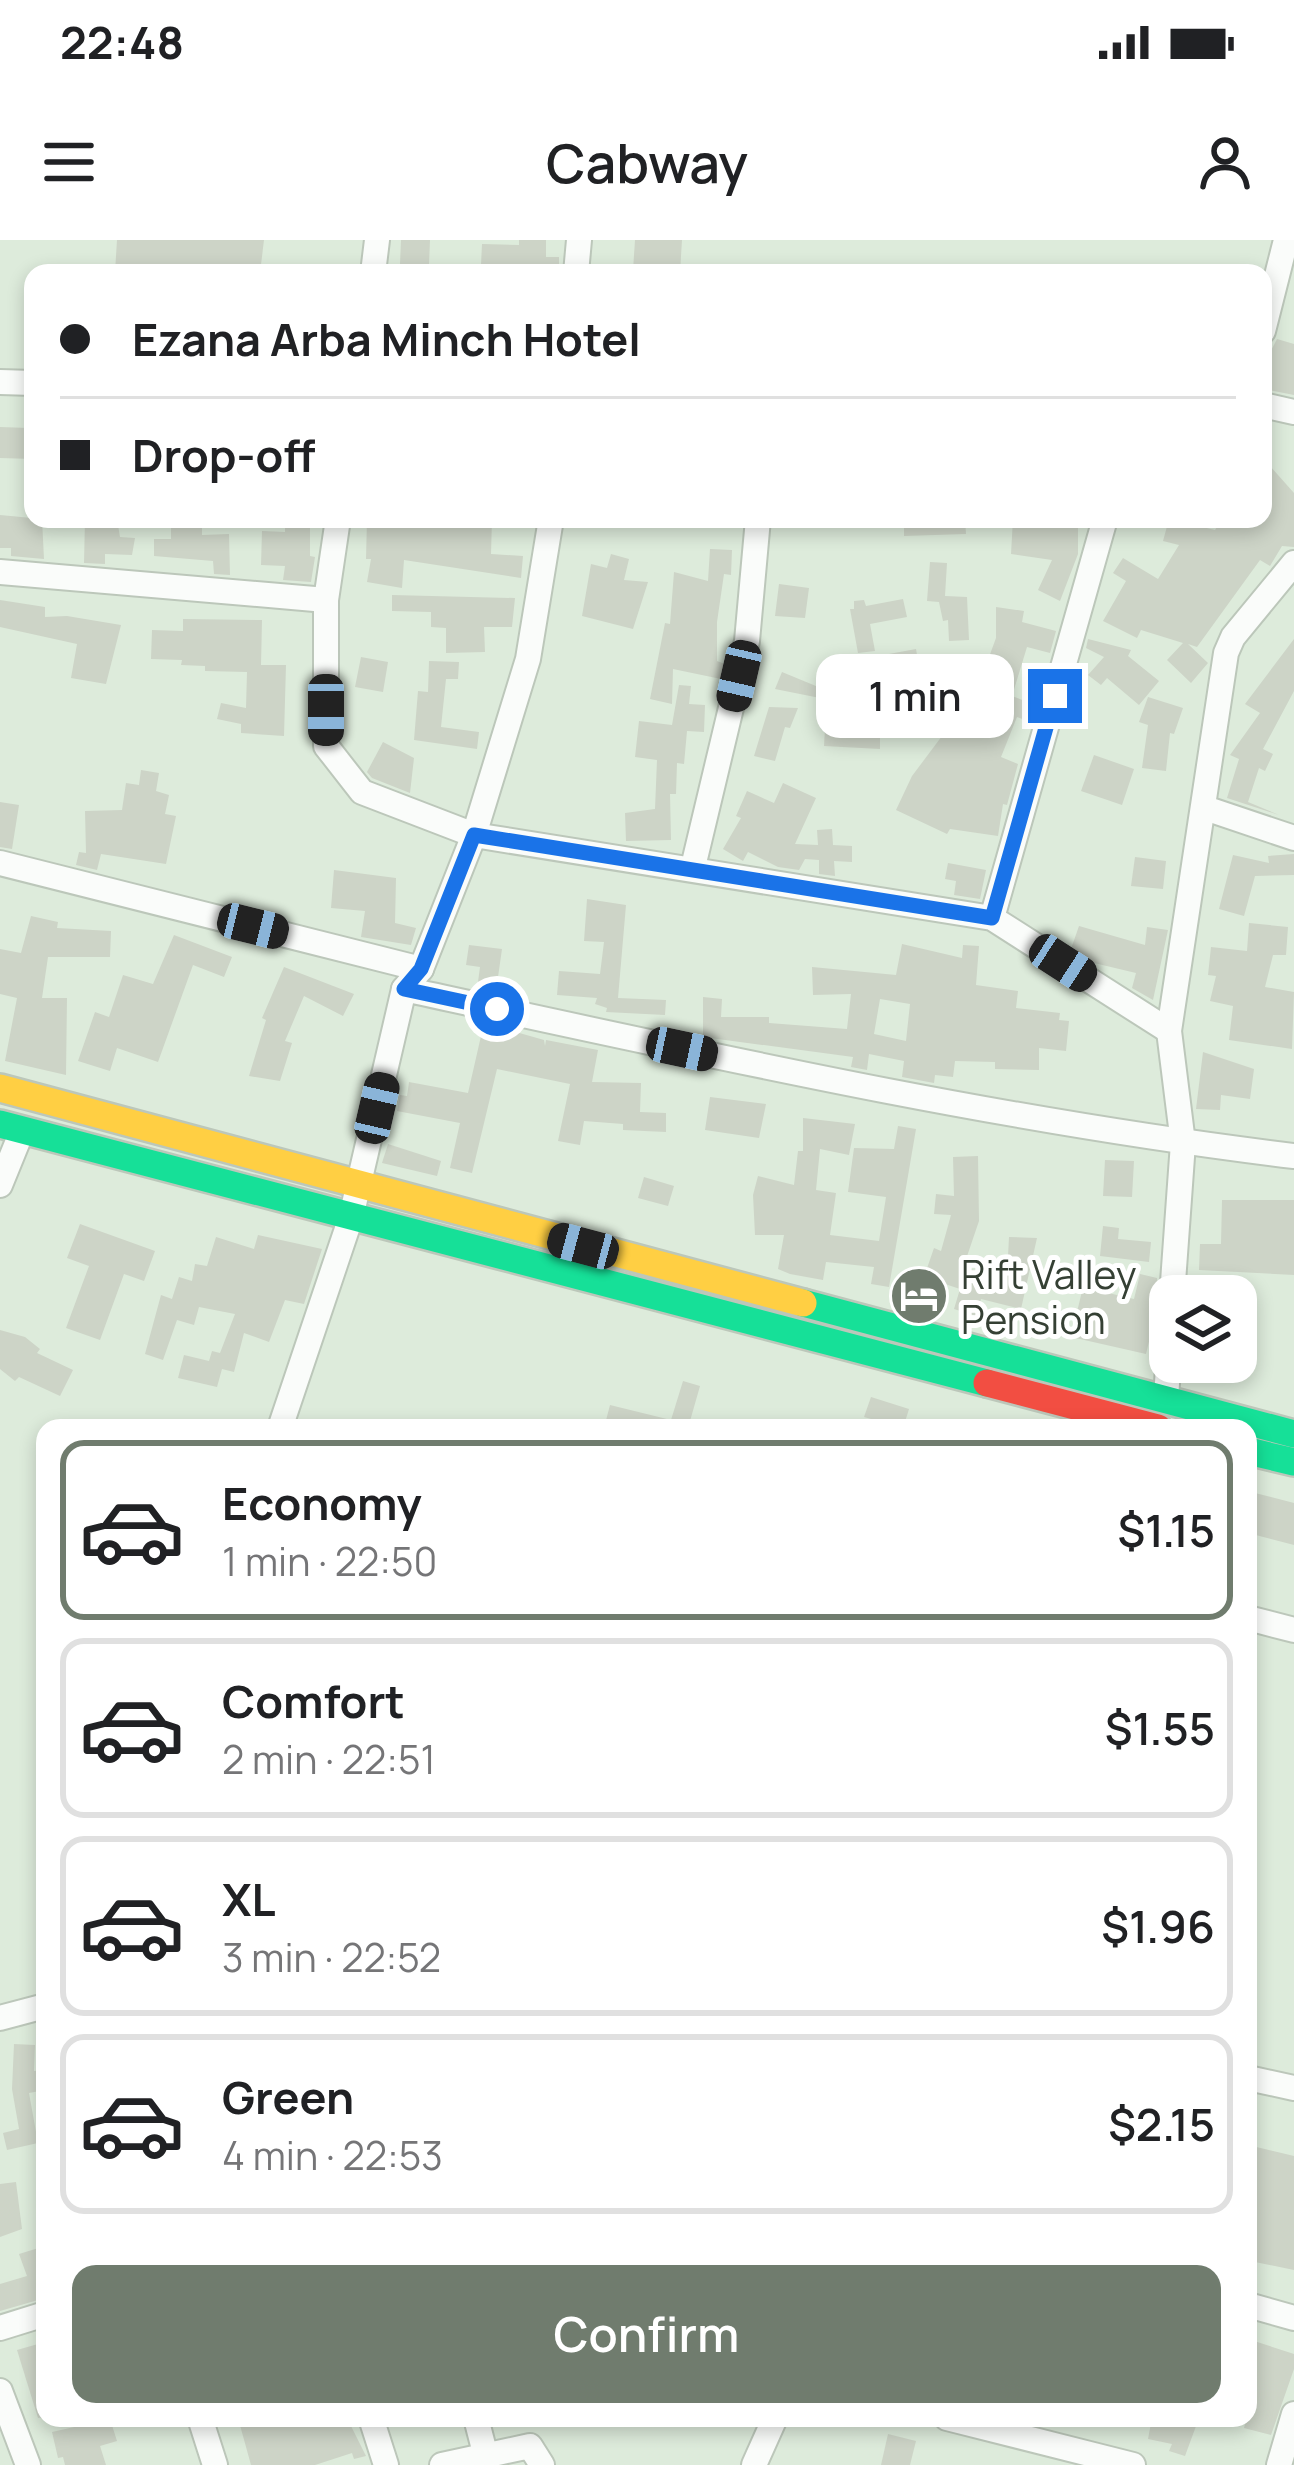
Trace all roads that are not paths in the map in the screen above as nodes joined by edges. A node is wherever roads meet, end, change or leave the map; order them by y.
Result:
1 (1286, 240) edge
2 (1272, 295) edge
3 (337, 528) edge
4 (550, 528) edge
5 (757, 528) edge
6 (1102, 528) edge
7 (1294, 563) edge
8 (0, 572) edge
9 (326, 600) junction
10 (1205, 808) junction
11 (474, 835) junction
12 (1294, 838) edge
13 (0, 862) edge
14 (693, 868) junction
15 (992, 918) junction
16 (421, 969) junction
17 (404, 989) junction
18 (1169, 1031) junction
19 (0, 1088) edge
20 (11, 1127) edge
21 (1183, 1143) junction
22 (1294, 1156) edge
23 (0, 1185) edge
24 (359, 1186) junction
25 (351, 1217) junction
26 (1174, 1275) edge
27 (1165, 1383) edge
28 (1162, 1414) edge
29 (283, 1419) edge
30 (1104, 1419) edge
31 (1195, 1419) edge
32 (1257, 1428) edge
33 (1294, 1434) edge
34 (1257, 1452) edge
35 (1294, 1462) edge
36 (1257, 1620) edge
37 (1294, 1630) edge
38 (36, 2008) edge
39 (0, 2018) edge
40 (1257, 2080) edge
41 (1294, 2088) edge
42 (1257, 2308) edge
43 (36, 2317) edge
44 (1294, 2318) edge
45 (0, 2328) edge
46 (0, 2391) edge
47 (1294, 2414) edge
48 (203, 2427) edge
49 (374, 2427) edge
50 (478, 2427) edge
51 (771, 2427) edge
52 (983, 2427) edge
53 (485, 2452) junction
54 (28, 2465) edge
55 (215, 2465) edge
56 (386, 2465) edge
57 (442, 2465) edge
58 (542, 2465) edge
59 (754, 2465) edge
60 (1133, 2465) edge
61 (1279, 2465) edge

1 - 2 street
3 - 9 street
4 - 11 street
5 - 14 street
6 - 15 street
7 - 10 street
8 - 9 street
9 - 11 street
10 - 12 street
10 - 18 street
11 - 14 street
11 - 16 street
13 - 16 street
14 - 15 street
15 - 18 street
16 - 17 street
17 - 21 street
17 - 24 street
18 - 21 street
19 - 24 street
20 - 23 street
20 - 25 street
21 - 22 street
21 - 26 street
24 - 25 street
24 - 28 street
25 - 29 street
25 - 30 street
27 - 28 street
28 - 31 street
32 - 33 street
34 - 35 street
36 - 37 street
38 - 39 street
40 - 41 street
42 - 44 street
43 - 45 street
46 - 54 street
47 - 61 street
48 - 55 street
49 - 56 street
50 - 53 street
51 - 59 street
52 - 60 street
53 - 57 street
53 - 58 street

